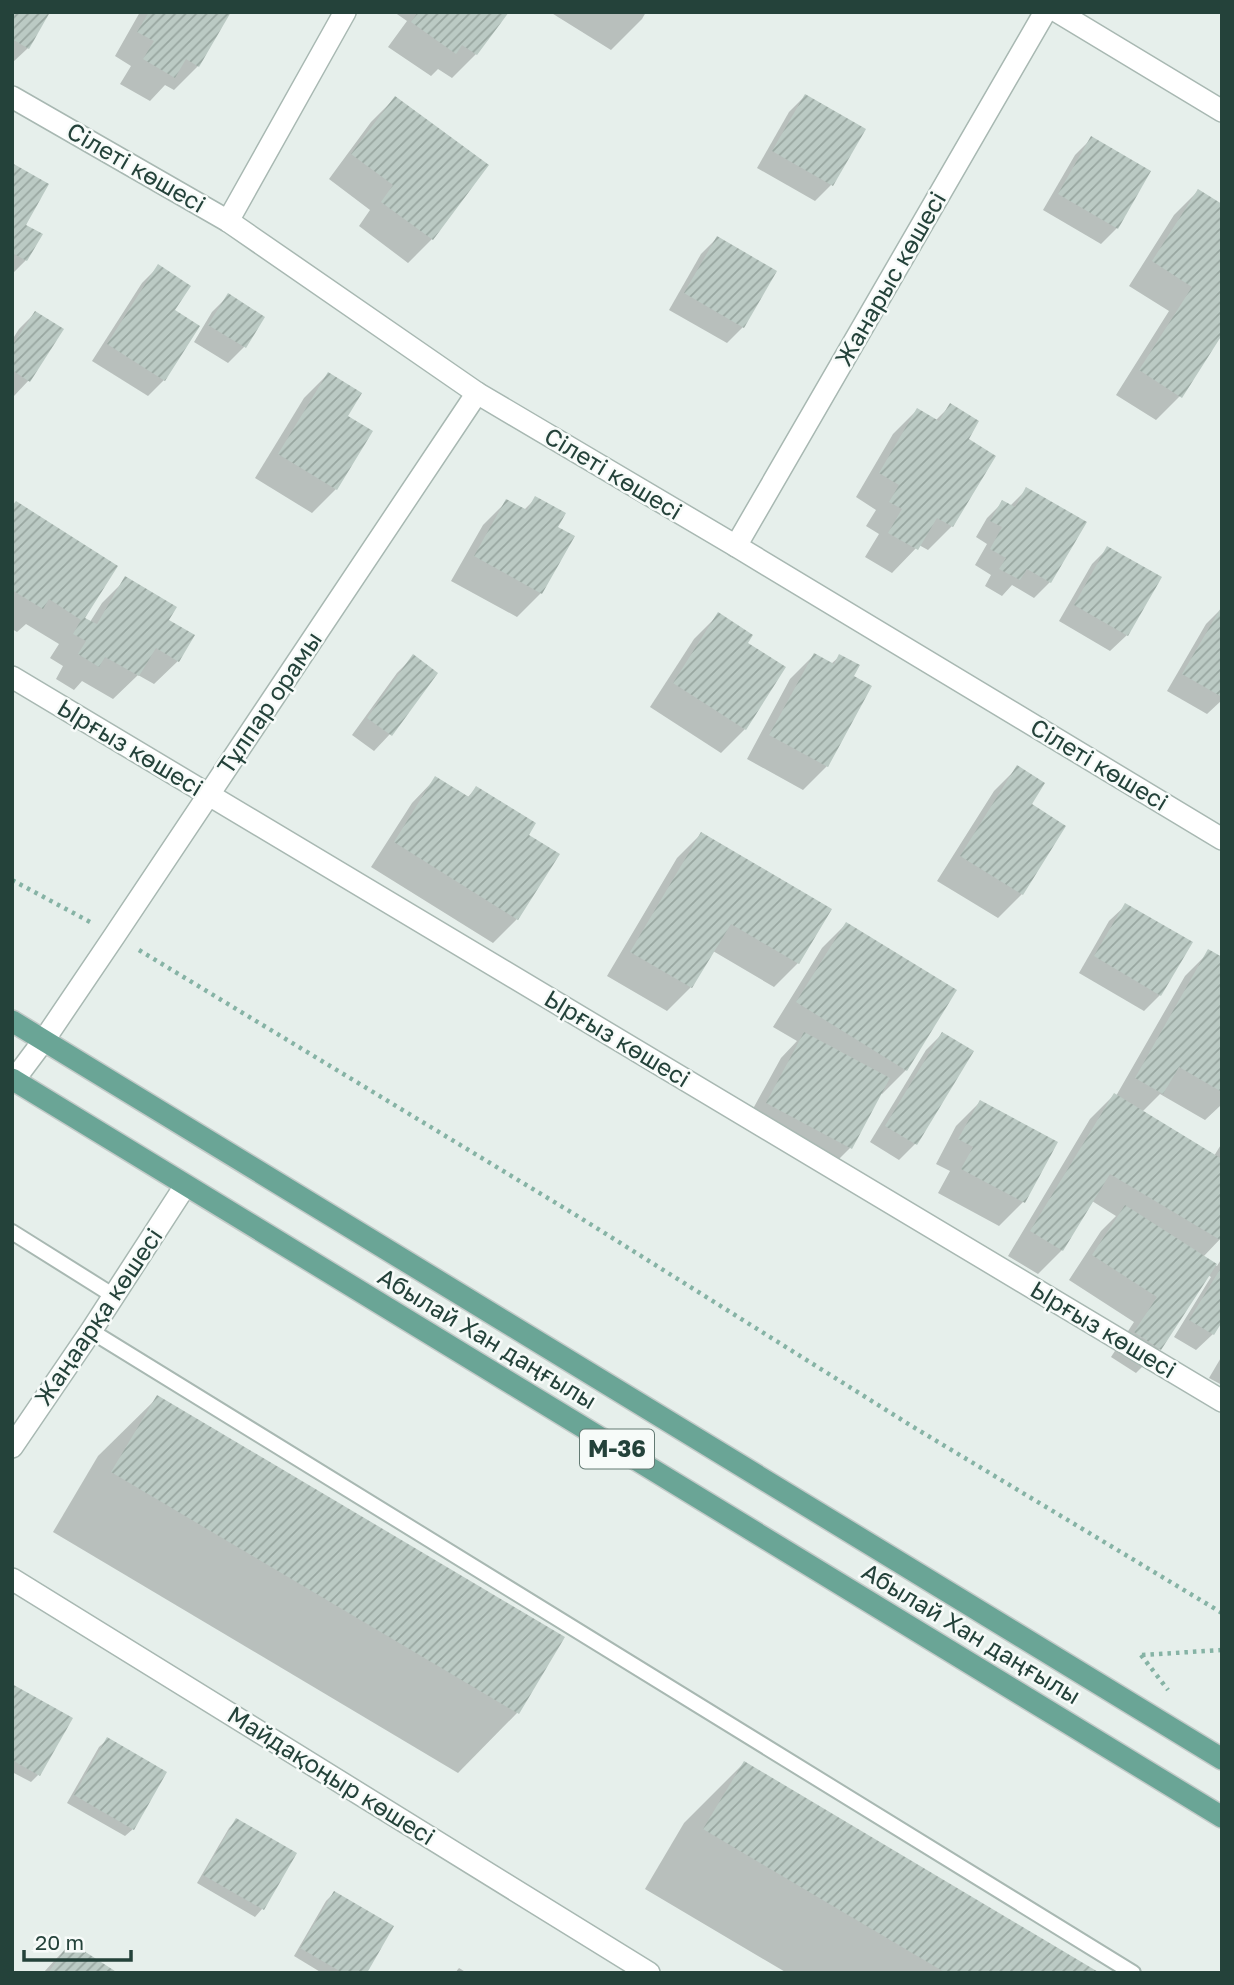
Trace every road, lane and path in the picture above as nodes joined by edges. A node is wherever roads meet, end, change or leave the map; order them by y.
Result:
1 (345, 12) edge
2 (1045, 12) edge
3 (1058, 12) edge
4 (12, 97) edge
5 (1222, 111) edge
6 (228, 221) junction
7 (477, 393) junction
8 (736, 546) junction
9 (12, 677) edge
10 (208, 795) junction
11 (1222, 839) edge
12 (12, 880) edge
13 (115, 935) junction
14 (12, 1021) edge
15 (44, 1040) junction
16 (13, 1080) edge
17 (185, 1186) junction
18 (12, 1232) edge
19 (114, 1296) junction
20 (91, 1331) junction
21 (1222, 1401) edge
22 (12, 1447) edge
23 (12, 1579) edge
24 (1222, 1613) edge
25 (1222, 1650) edge
26 (1141, 1655) dead end
27 (1222, 1759) edge
28 (1222, 1817) edge
29 (649, 1973) edge
30 (1133, 1973) edge

1 - 6 street
2 - 8 street, Жанарыс көшесі
3 - 5 street
4 - 6 street, Сілеті көшесі
6 - 7 street, Сілеті көшесі
7 - 8 street, Сілеті көшесі
7 - 10 street, Тұлпар орамы
8 - 11 street, Сілеті көшесі
9 - 10 street, Ырғыз көшесі
10 - 13 street, Тұлпар орамы
10 - 21 street, Ырғыз көшесі
12 - 13 path
13 - 15 street, Тұлпар орамы
13 - 24 path
14 - 15 main road, Абылай Хан даңғылы / M-36
15 - 16 street, Тұлпар орамы
15 - 27 main road, Абылай Хан даңғылы / M-36
16 - 17 main road, Абылай Хан даңғылы / M-36
17 - 19 street, Жаңаарқа көшесі
17 - 28 main road, Абылай Хан даңғылы / M-36
18 - 19 lane
19 - 20 street, Жаңаарқа көшесі
20 - 22 street, Жаңаарқа көшесі
20 - 30 lane
23 - 29 street, Майдақоңыр көшесі
25 - 26 path

